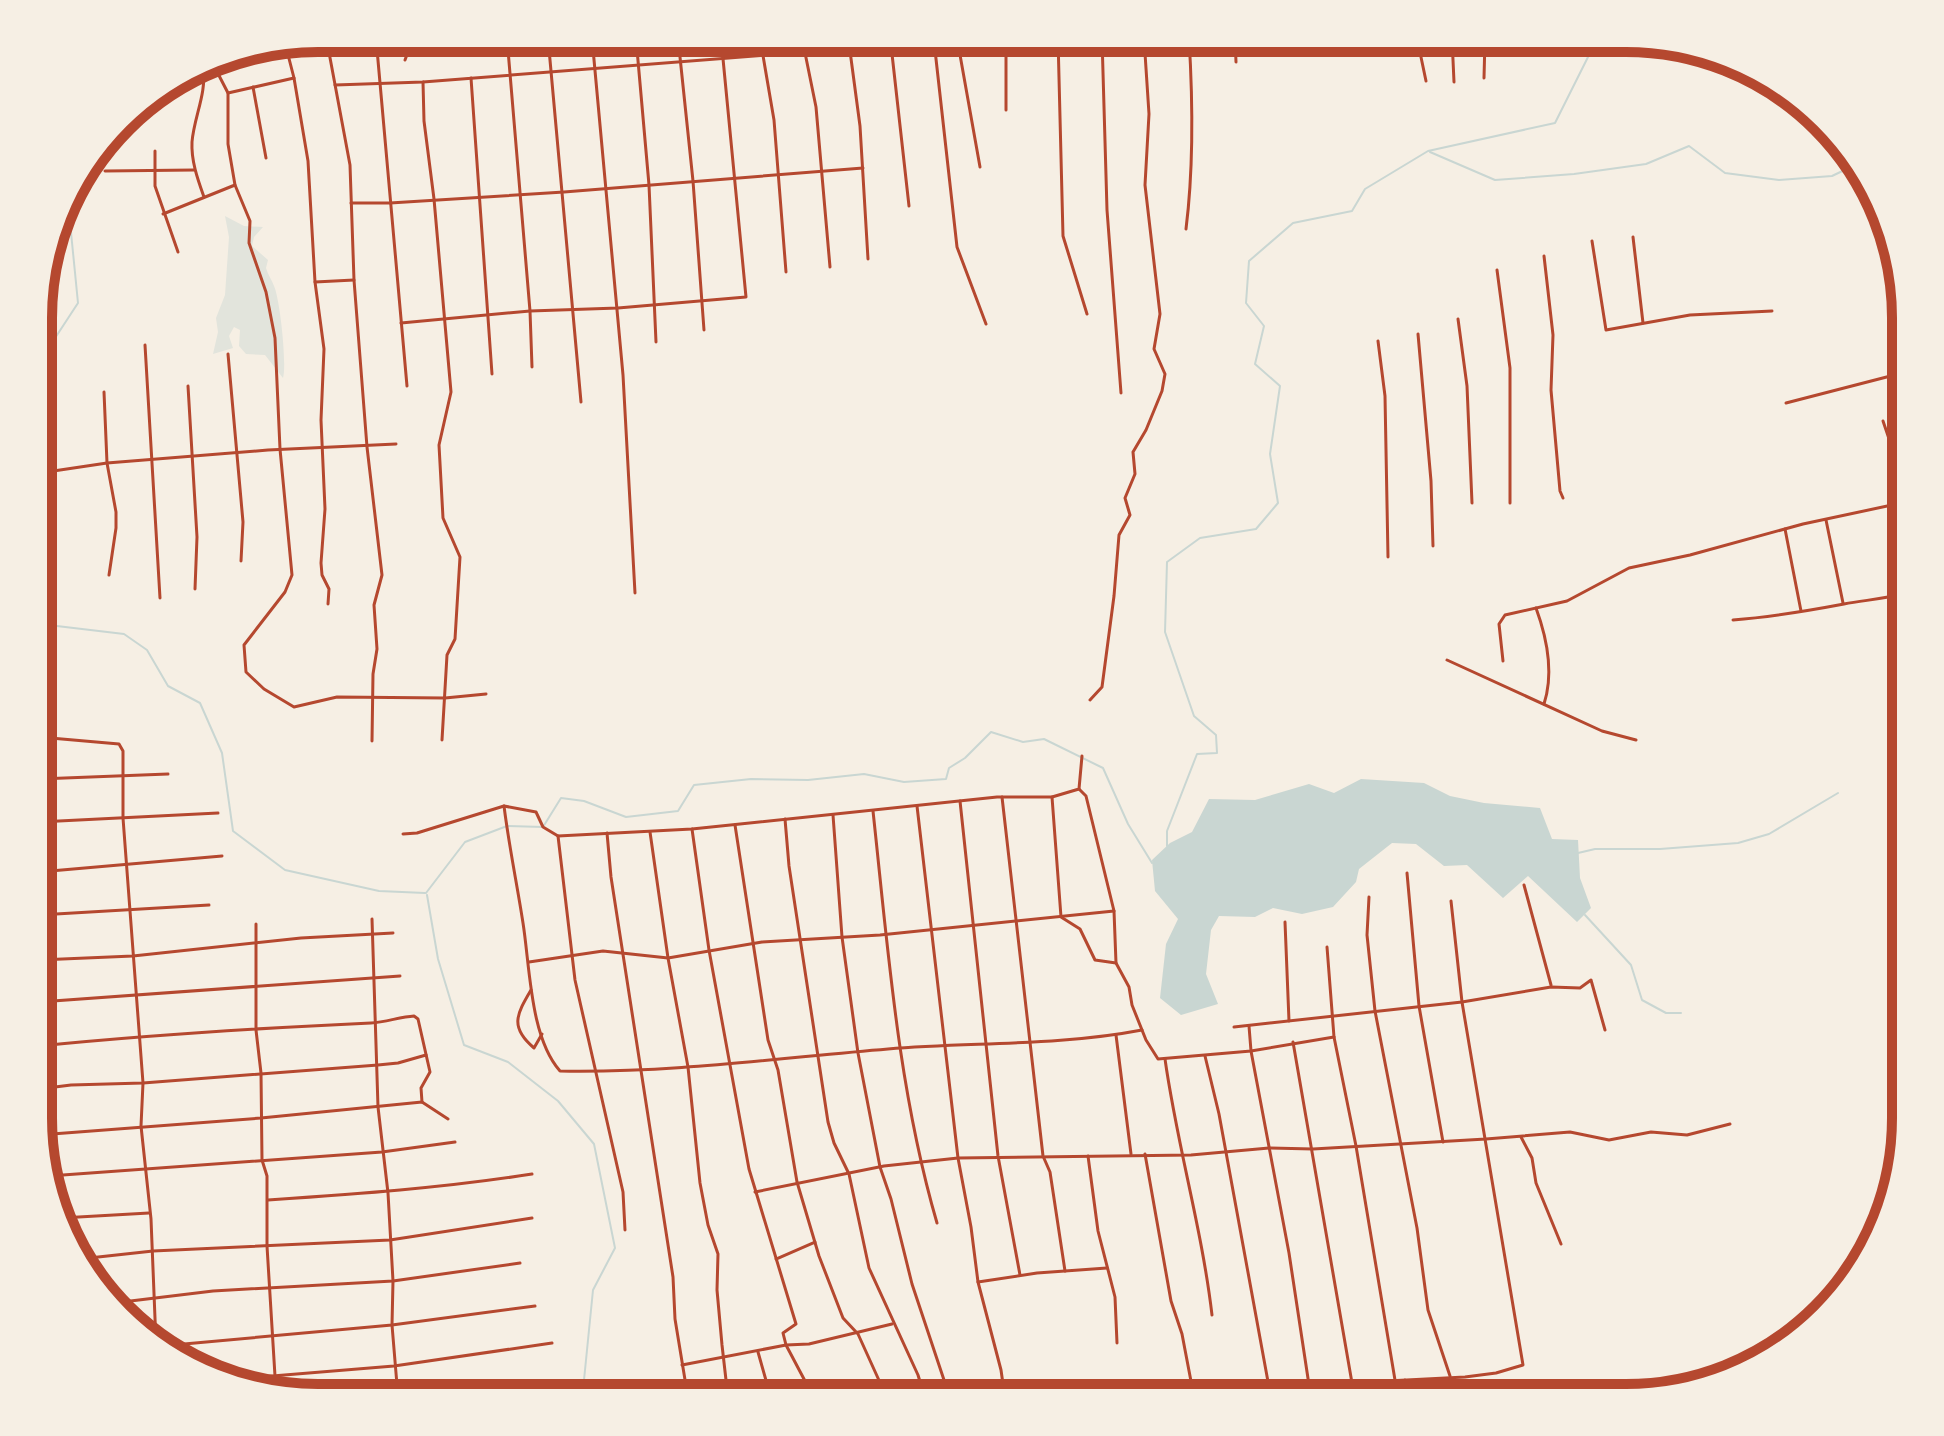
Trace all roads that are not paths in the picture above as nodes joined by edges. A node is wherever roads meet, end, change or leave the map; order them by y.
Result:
1 (329, 53) edge
2 (377, 53) edge
3 (408, 53) edge
4 (508, 53) edge
5 (549, 53) edge
6 (594, 53) edge
7 (637, 53) edge
8 (680, 53) edge
9 (722, 53) edge
10 (782, 53) edge
11 (804, 53) edge
12 (850, 53) edge
13 (892, 53) edge
14 (935, 53) edge
15 (959, 53) edge
16 (1006, 53) edge
17 (1058, 53) edge
18 (1102, 53) edge
19 (1145, 53) edge
20 (1190, 53) edge
21 (1236, 53) edge
22 (1420, 53) edge
23 (1453, 53) edge
24 (1485, 53) edge
25 (289, 54) edge
26 (761, 55) junction
27 (405, 60) dead end
28 (723, 60) junction
29 (681, 62) junction
30 (1236, 62) dead end
31 (638, 64) junction
32 (595, 67) junction
33 (551, 70) junction
34 (217, 72) edge
35 (510, 74) junction
36 (294, 78) junction
37 (471, 78) junction
38 (1484, 78) dead end
39 (203, 79) edge
40 (1426, 81) dead end
41 (423, 82) junction
42 (1454, 82) dead end
43 (380, 83) junction
44 (334, 85) junction
45 (253, 87) junction
46 (228, 93) junction
47 (1006, 110) dead end
48 (155, 151) dead end
49 (266, 158) dead end
50 (980, 167) dead end
51 (863, 168) junction
52 (194, 170) junction
53 (105, 171) dead end
54 (155, 172) junction
55 (822, 172) junction
56 (778, 175) junction
57 (735, 179) junction
58 (693, 181) junction
59 (235, 185) junction
60 (649, 185) junction
61 (605, 189) junction
62 (564, 192) junction
63 (520, 194) junction
64 (477, 196) junction
65 (204, 197) junction
66 (434, 199) junction
67 (351, 203) junction
68 (390, 203) junction
69 (909, 206) dead end
70 (163, 214) junction
71 (1186, 229) dead end
72 (1633, 237) dead end
73 (1592, 241) dead end
74 (178, 252) dead end
75 (1544, 256) dead end
76 (868, 259) dead end
77 (830, 267) dead end
78 (1497, 270) dead end
79 (786, 272) dead end
80 (354, 280) junction
81 (315, 282) junction
82 (701, 301) junction
83 (654, 305) junction
84 (618, 308) junction
85 (574, 309) junction
86 (530, 311) junction
87 (1772, 311) dead end
88 (1087, 314) dead end
89 (488, 316) junction
90 (445, 318) junction
91 (1458, 319) dead end
92 (401, 323) junction
93 (1643, 323) junction
94 (986, 324) dead end
95 (704, 330) dead end
96 (1418, 334) dead end
97 (1378, 341) dead end
98 (656, 342) dead end
99 (145, 345) dead end
100 (228, 354) dead end
101 (532, 367) dead end
102 (492, 374) dead end
103 (1891, 376) edge
104 (188, 386) dead end
105 (407, 386) dead end
106 (104, 392) dead end
107 (1121, 393) dead end
108 (581, 402) dead end
109 (1786, 403) dead end
110 (1883, 421) dead end
111 (396, 444) dead end
112 (1891, 445) edge
113 (367, 447) junction
114 (323, 448) junction
115 (280, 449) junction
116 (237, 452) junction
117 (192, 457) junction
118 (150, 461) junction
119 (107, 463) junction
120 (52, 472) edge
121 (1563, 498) dead end
122 (1472, 503) dead end
123 (1510, 503) dead end
124 (1891, 505) edge
125 (1826, 520) junction
126 (1785, 529) junction
127 (1433, 546) dead end
128 (1388, 557) dead end
129 (241, 561) dead end
130 (109, 575) dead end
131 (195, 589) dead end
132 (635, 593) dead end
133 (1891, 597) edge
134 (160, 598) dead end
135 (328, 604) dead end
136 (1843, 604) junction
137 (1536, 608) junction
138 (1801, 613) junction
139 (1733, 620) dead end
140 (1447, 660) dead end
141 (1503, 661) dead end
142 (486, 694) dead end
143 (373, 698) junction
144 (445, 698) junction
145 (1090, 700) dead end
146 (1544, 704) junction
147 (53, 738) edge
148 (442, 740) dead end
149 (1636, 740) dead end
150 (372, 741) dead end
151 (1082, 756) dead end
152 (168, 774) dead end
153 (122, 776) junction
154 (53, 778) edge
155 (1079, 789) junction
156 (1002, 797) junction
157 (1052, 797) junction
158 (960, 801) junction
159 (504, 806) junction
160 (917, 806) junction
161 (873, 811) junction
162 (218, 813) dead end
163 (833, 815) junction
164 (123, 818) junction
165 (785, 819) junction
166 (53, 821) edge
167 (735, 825) junction
168 (692, 829) junction
169 (650, 832) junction
170 (607, 833) junction
171 (403, 834) dead end
172 (558, 836) junction
173 (222, 856) dead end
174 (126, 865) junction
175 (53, 871) edge
176 (1407, 873) dead end
177 (1524, 885) dead end
178 (1369, 897) dead end
179 (1451, 901) dead end
180 (209, 905) dead end
181 (129, 908) junction
182 (1114, 911) junction
183 (53, 914) edge
184 (1061, 917) junction
185 (372, 919) dead end
186 (1017, 920) junction
187 (1285, 922) dead end
188 (256, 924) dead end
189 (972, 924) junction
190 (931, 928) junction
191 (393, 933) dead end
192 (374, 934) junction
193 (885, 934) junction
194 (842, 937) junction
195 (800, 940) junction
196 (255, 943) junction
197 (753, 943) junction
198 (1327, 947) dead end
199 (709, 950) junction
200 (623, 951) junction
201 (571, 955) junction
202 (133, 956) junction
203 (668, 958) junction
204 (53, 959) edge
205 (529, 962) junction
206 (1116, 963) junction
207 (400, 976) dead end
208 (376, 978) junction
209 (255, 986) junction
210 (1551, 987) junction
211 (531, 990) junction
212 (136, 994) junction
213 (53, 1001) edge
214 (1462, 1002) junction
215 (1419, 1006) junction
216 (1375, 1011) junction
217 (1331, 1017) junction
218 (1289, 1021) junction
219 (376, 1022) junction
220 (1249, 1026) junction
221 (1234, 1027) dead end
222 (256, 1030) junction
223 (1142, 1030) junction
224 (1605, 1030) dead end
225 (542, 1034) junction
226 (1116, 1035) junction
227 (138, 1036) junction
228 (1334, 1037) junction
229 (1030, 1041) junction
230 (1293, 1042) junction
231 (985, 1044) junction
232 (53, 1045) edge
233 (943, 1046) junction
234 (901, 1048) junction
235 (1251, 1051) junction
236 (858, 1053) junction
237 (426, 1055) junction
238 (1205, 1056) junction
239 (817, 1057) junction
240 (1165, 1059) junction
241 (774, 1061) junction
242 (731, 1064) junction
243 (378, 1065) junction
244 (688, 1067) junction
245 (642, 1071) junction
246 (596, 1072) junction
247 (261, 1073) junction
248 (143, 1083) junction
249 (53, 1087) edge
250 (422, 1102) junction
251 (378, 1107) junction
252 (261, 1118) junction
253 (448, 1119) dead end
254 (1730, 1124) dead end
255 (141, 1126) junction
256 (53, 1134) edge
257 (1521, 1137) junction
258 (1486, 1139) junction
259 (455, 1142) dead end
260 (1443, 1142) junction
261 (1401, 1143) junction
262 (1356, 1146) junction
263 (1269, 1148) junction
264 (1313, 1149) junction
265 (382, 1152) junction
266 (1226, 1152) junction
267 (1131, 1154) junction
268 (1145, 1154) junction
269 (1184, 1154) junction
270 (998, 1156) junction
271 (1043, 1156) junction
272 (1088, 1156) junction
273 (958, 1158) junction
274 (262, 1160) junction
275 (920, 1162) junction
276 (880, 1167) junction
277 (147, 1171) junction
278 (532, 1174) dead end
279 (849, 1174) junction
280 (58, 1176) edge
281 (797, 1182) junction
282 (755, 1192) junction
283 (388, 1193) junction
284 (268, 1200) junction
285 (149, 1213) junction
286 (71, 1217) edge
287 (532, 1218) dead end
288 (937, 1223) dead end
289 (625, 1230) dead end
290 (390, 1240) junction
291 (815, 1242) junction
292 (1561, 1244) dead end
293 (267, 1246) junction
294 (153, 1251) junction
295 (92, 1258) edge
296 (776, 1259) junction
297 (520, 1263) dead end
298 (1107, 1268) junction
299 (1065, 1271) junction
300 (1020, 1275) junction
301 (393, 1281) junction
302 (978, 1282) junction
303 (271, 1289) junction
304 (155, 1300) junction
305 (126, 1302) edge
306 (535, 1306) dead end
307 (1212, 1315) dead end
308 (892, 1324) junction
309 (392, 1325) junction
310 (156, 1329) edge
311 (272, 1334) junction
312 (858, 1334) junction
313 (552, 1343) dead end
314 (1117, 1343) dead end
315 (179, 1344) edge
316 (786, 1345) junction
317 (758, 1352) junction
318 (724, 1359) junction
319 (682, 1365) junction
320 (394, 1366) junction
321 (275, 1376) junction
322 (259, 1377) edge
323 (1451, 1378) junction
324 (278, 1380) edge
325 (1395, 1380) junction
326 (1405, 1380) junction
327 (396, 1383) edge
328 (685, 1383) edge
329 (727, 1383) edge
330 (767, 1383) edge
331 (806, 1383) edge
332 (880, 1383) edge
333 (920, 1383) edge
334 (945, 1383) edge
335 (1352, 1383) junction
336 (1003, 1384) edge
337 (1191, 1384) edge
338 (1267, 1384) edge
339 (1309, 1384) edge
340 (1341, 1384) edge
341 (1403, 1384) edge

1 - 44 street
2 - 43 street
3 - 27 street
4 - 35 street
5 - 33 street
6 - 32 street
7 - 31 street
8 - 29 street
9 - 28 street
10 - 26 street
11 - 55 street
12 - 51 street
13 - 69 street
14 - 94 street
15 - 50 street
16 - 47 street
17 - 88 street
18 - 107 street
19 - 145 street
20 - 71 street
21 - 30 street
22 - 40 street
23 - 42 street
24 - 38 street
25 - 36 street
26 - 28 street
26 - 56 street
28 - 29 street
28 - 57 street
29 - 31 street
29 - 58 street
31 - 32 street
31 - 60 street
32 - 33 street
32 - 61 street
33 - 35 street
33 - 62 street
34 - 46 street
35 - 37 street
35 - 63 street
36 - 45 street
36 - 81 street
37 - 41 street
37 - 64 street
39 - 52 street
41 - 43 street
41 - 66 street
43 - 44 street
43 - 68 street
44 - 67 street
45 - 46 street
45 - 49 street
46 - 59 street
48 - 54 street
51 - 55 street
51 - 76 street
52 - 54 street
52 - 65 street
53 - 54 street
54 - 70 street
55 - 56 street
55 - 77 street
56 - 57 street
56 - 79 street
57 - 58 street
57 - 82 street
58 - 60 street
58 - 82 street
59 - 65 street
59 - 115 street
60 - 61 street
60 - 83 street
61 - 62 street
61 - 84 street
62 - 63 street
62 - 85 street
63 - 64 street
63 - 86 street
64 - 66 street
64 - 89 street
65 - 70 street
66 - 68 street
66 - 90 street
67 - 68 street
67 - 80 street
68 - 92 street
70 - 74 street
72 - 93 street
73 - 93 street
75 - 121 street
78 - 123 street
80 - 81 street
80 - 113 street
81 - 114 street
82 - 83 street
82 - 95 street
83 - 84 street
83 - 98 street
84 - 85 street
84 - 132 street
85 - 86 street
85 - 108 street
86 - 89 street
86 - 101 street
87 - 93 street
89 - 90 street
89 - 102 street
90 - 92 street
90 - 144 street
91 - 122 street
92 - 105 street
96 - 127 street
97 - 128 street
99 - 118 street
100 - 116 street
103 - 109 street
104 - 117 street
106 - 119 street
110 - 112 street
111 - 113 street
113 - 114 street
113 - 143 street
114 - 115 street
114 - 135 street
115 - 116 street
115 - 143 street
116 - 117 street
116 - 129 street
117 - 118 street
117 - 131 street
118 - 119 street
118 - 134 street
119 - 120 street
119 - 130 street
124 - 125 street
125 - 126 street
125 - 136 street
126 - 137 street
126 - 138 street
133 - 136 street
136 - 138 street
137 - 141 street
137 - 146 street
138 - 139 street
140 - 146 street
142 - 144 street
143 - 144 street
143 - 150 street
144 - 148 street
146 - 149 street
147 - 153 street
151 - 155 street
152 - 153 street
153 - 154 street
153 - 164 street
155 - 157 street
155 - 182 street
156 - 157 street
156 - 158 street
156 - 186 street
157 - 184 street
158 - 160 street
158 - 189 street
159 - 171 street
159 - 172 street
159 - 205 street
160 - 161 street
160 - 190 street
161 - 163 street
161 - 193 street
162 - 164 street
163 - 165 street
163 - 194 street
164 - 166 street
164 - 174 street
165 - 167 street
165 - 195 street
167 - 168 street
167 - 197 street
168 - 169 street
168 - 199 street
169 - 170 street
169 - 203 street
170 - 172 street
170 - 200 street
172 - 201 street
173 - 174 street
174 - 175 street
174 - 181 street
176 - 215 street
177 - 210 street
178 - 216 street
179 - 214 street
180 - 181 street
181 - 183 street
181 - 202 street
182 - 184 street
182 - 206 street
184 - 186 street
184 - 206 street
185 - 192 street
186 - 189 street
186 - 229 street
187 - 218 street
188 - 196 street
189 - 190 street
189 - 231 street
190 - 193 street
190 - 233 street
191 - 192 street
192 - 196 street
192 - 208 street
193 - 194 street
193 - 234 street
194 - 195 street
194 - 236 street
195 - 197 street
195 - 239 street
196 - 202 street
196 - 209 street
197 - 199 street
197 - 241 street
198 - 217 street
199 - 203 street
199 - 242 street
200 - 201 street
200 - 203 street
200 - 245 street
201 - 205 street
201 - 246 street
202 - 204 street
202 - 212 street
203 - 244 street
205 - 211 street
206 - 223 street
207 - 208 street
208 - 209 street
208 - 219 street
209 - 212 street
209 - 222 street
210 - 214 street
210 - 224 street
211 - 225 street
211 - 225 street
212 - 213 street
212 - 227 street
214 - 215 street
214 - 258 street
215 - 216 street
215 - 260 street
216 - 217 street
216 - 261 street
217 - 218 street
217 - 228 street
218 - 220 street
219 - 222 street
219 - 237 street
219 - 243 street
220 - 221 street
220 - 235 street
222 - 227 street
222 - 247 street
223 - 226 street
223 - 240 street
225 - 246 street
226 - 229 street
226 - 267 street
227 - 232 street
227 - 248 street
228 - 230 street
228 - 262 street
229 - 231 street
229 - 271 street
230 - 235 street
230 - 264 street
231 - 233 street
231 - 270 street
233 - 234 street
233 - 273 street
234 - 236 street
234 - 275 street
235 - 238 street
235 - 263 street
236 - 239 street
236 - 276 street
237 - 243 street
237 - 250 street
238 - 240 street
238 - 266 street
239 - 241 street
239 - 279 street
240 - 269 street
241 - 242 street
241 - 281 street
242 - 244 street
242 - 282 street
243 - 247 street
243 - 251 street
244 - 245 street
244 - 318 street
245 - 246 street
245 - 319 street
246 - 289 street
247 - 248 street
247 - 252 street
248 - 249 street
248 - 255 street
250 - 251 street
250 - 253 street
251 - 252 street
251 - 265 street
252 - 255 street
252 - 274 street
254 - 257 street
255 - 256 street
255 - 277 street
257 - 258 street
257 - 292 street
258 - 260 street
258 - 323 street
259 - 265 street
260 - 261 street
261 - 262 street
261 - 323 street
262 - 264 street
262 - 325 street
263 - 264 street
263 - 266 street
263 - 339 street
264 - 335 street
265 - 274 street
265 - 283 street
266 - 269 street
266 - 338 street
267 - 268 street
267 - 272 street
268 - 269 street
268 - 337 street
269 - 307 street
270 - 271 street
270 - 273 street
270 - 300 street
271 - 272 street
271 - 299 street
272 - 298 street
273 - 275 street
273 - 302 street
274 - 277 street
274 - 284 street
275 - 276 street
275 - 288 street
276 - 279 street
276 - 334 street
277 - 280 street
277 - 285 street
278 - 283 street
279 - 281 street
279 - 308 street
281 - 282 street
281 - 291 street
282 - 296 street
283 - 284 street
283 - 290 street
284 - 293 street
285 - 286 street
285 - 294 street
287 - 290 street
290 - 293 street
290 - 301 street
291 - 296 street
291 - 312 street
293 - 294 street
293 - 303 street
294 - 295 street
294 - 304 street
296 - 316 street
297 - 301 street
298 - 299 street
298 - 314 street
299 - 300 street
300 - 302 street
301 - 303 street
301 - 309 street
302 - 336 street
303 - 304 street
303 - 311 street
304 - 305 street
304 - 310 street
306 - 309 street
308 - 312 street
308 - 333 street
309 - 311 street
309 - 320 street
311 - 315 street
311 - 321 street
312 - 316 street
312 - 332 street
313 - 320 street
316 - 317 street
316 - 331 street
317 - 318 street
317 - 330 street
318 - 319 street
318 - 329 street
319 - 328 street
320 - 321 street
320 - 327 street
321 - 322 street
321 - 324 street
323 - 326 street
325 - 326 street
325 - 335 street
326 - 341 street
335 - 340 street

